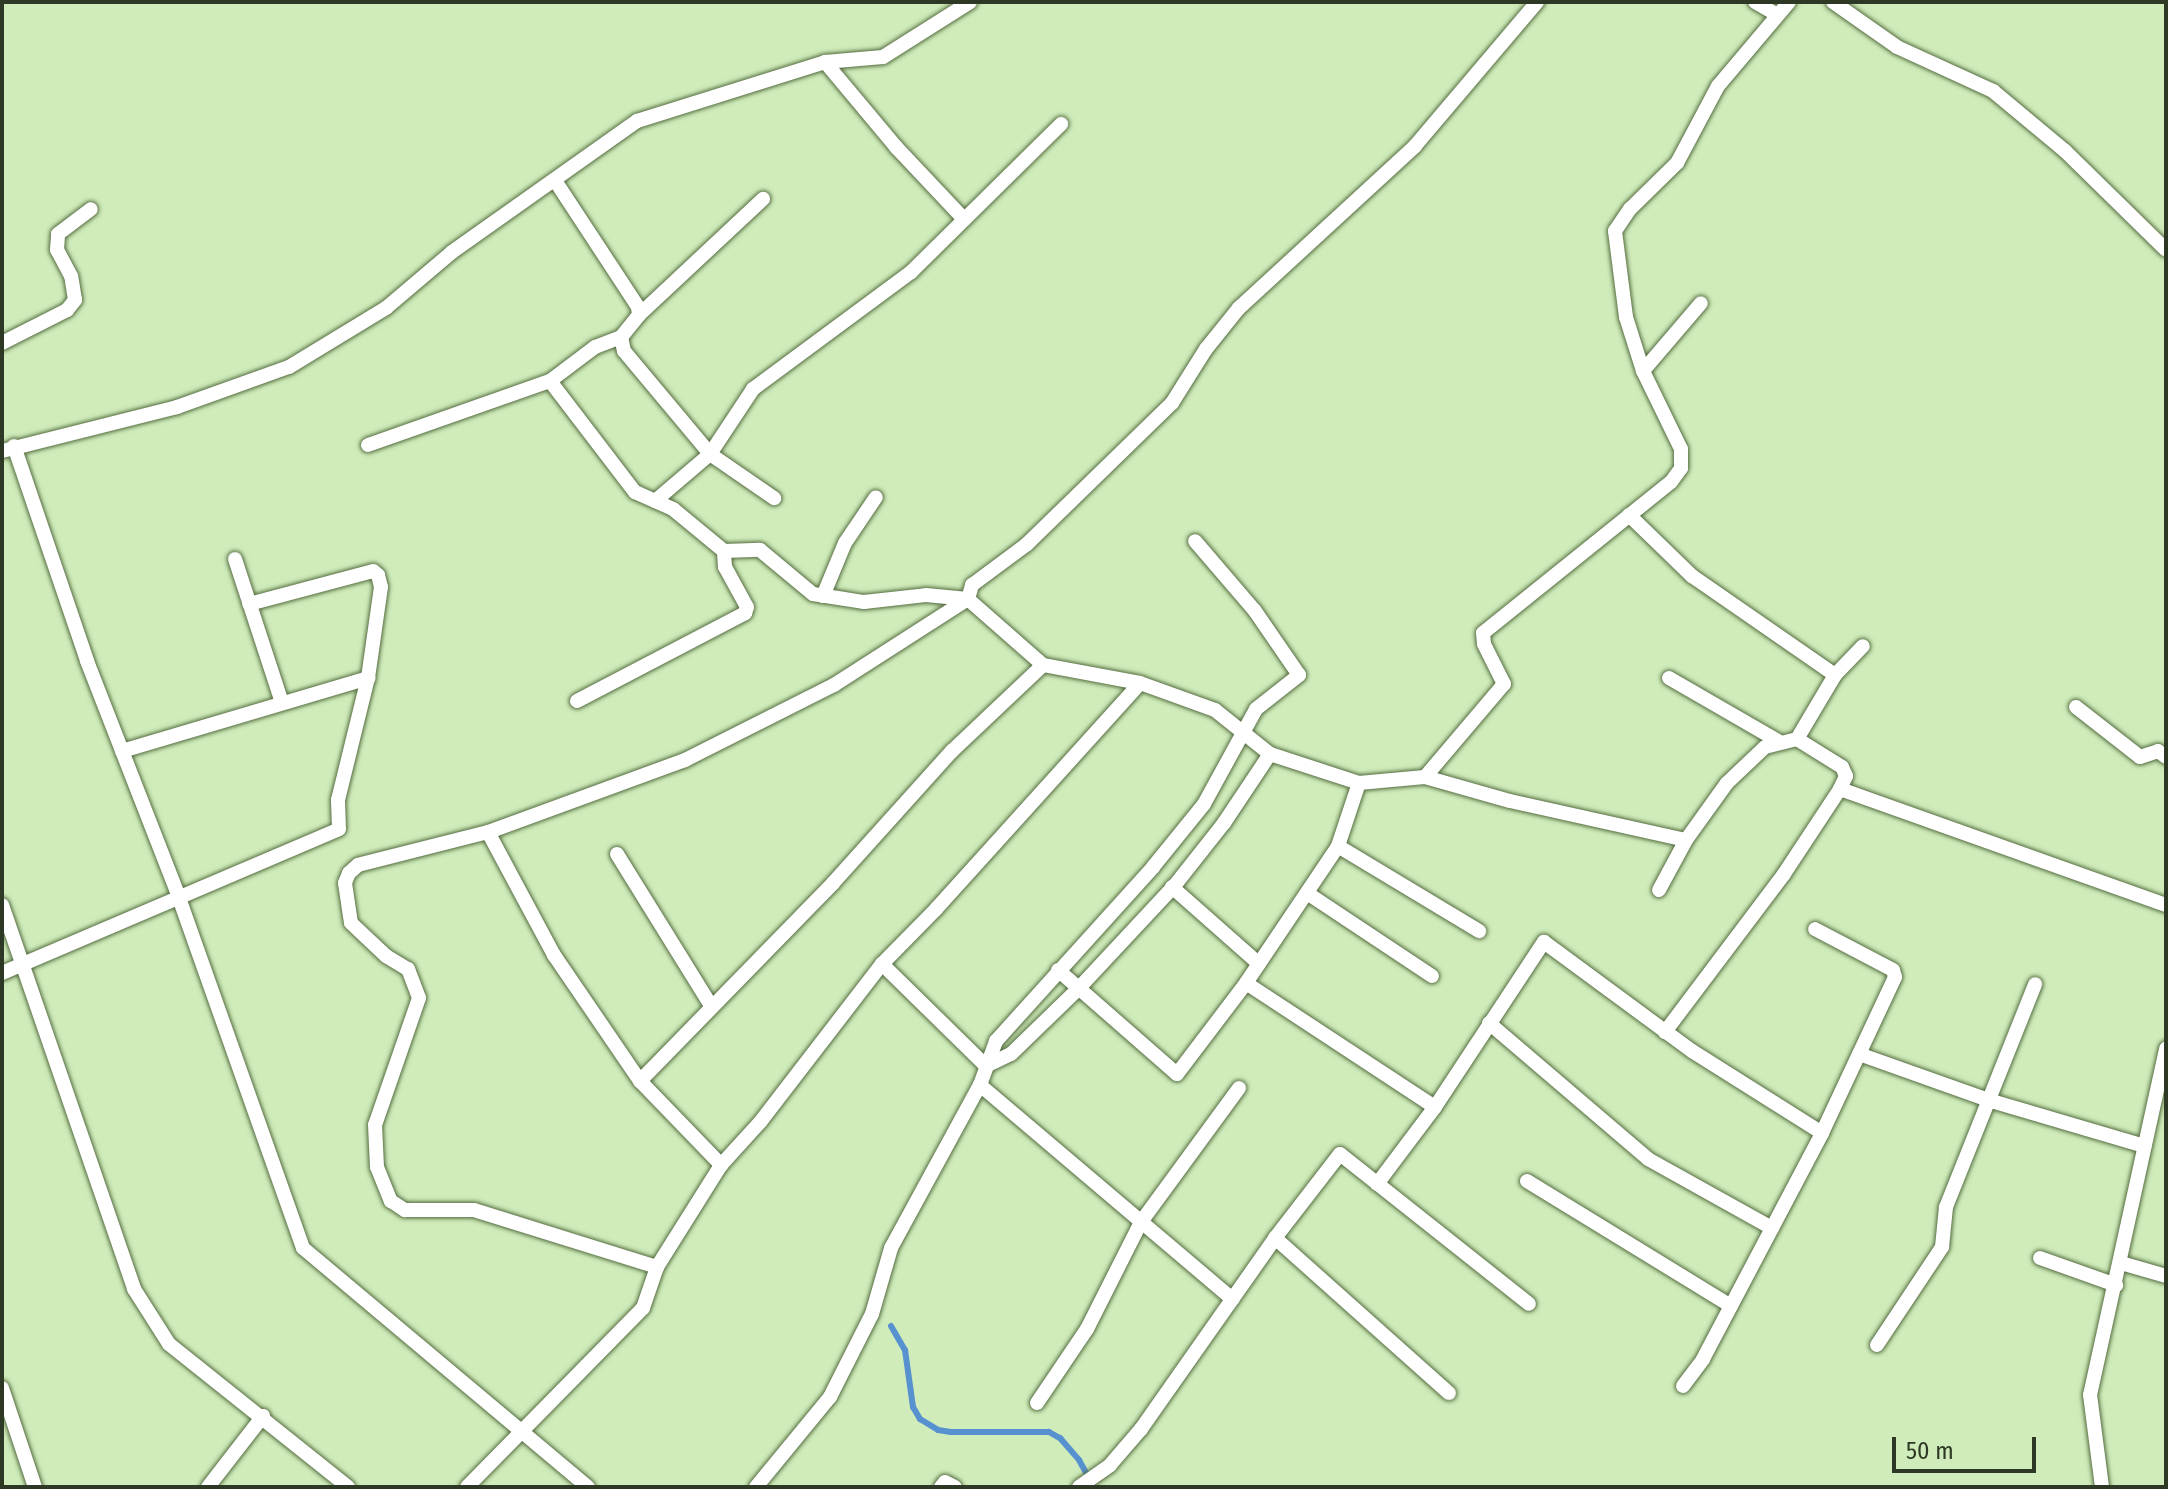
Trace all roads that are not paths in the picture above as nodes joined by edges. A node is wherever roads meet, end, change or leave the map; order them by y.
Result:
1 (970, 2) edge
2 (1537, 2) edge
3 (1755, 2) edge
4 (1789, 2) edge
5 (1833, 2) edge
6 (1776, 14) junction
7 (825, 62) junction
8 (1061, 124) dead end
9 (556, 182) junction
10 (763, 199) dead end
11 (91, 209) dead end
12 (963, 218) junction
13 (2166, 250) edge
14 (1701, 303) dead end
15 (639, 315) junction
16 (621, 337) junction
17 (2, 343) edge
18 (1643, 371) junction
19 (550, 381) junction
20 (368, 445) dead end
21 (8, 448) edge
22 (710, 454) junction
23 (876, 497) dead end
24 (774, 498) dead end
25 (655, 501) junction
26 (1629, 515) junction
27 (1195, 541) dead end
28 (724, 551) junction
29 (235, 559) dead end
30 (823, 596) junction
31 (968, 599) junction
32 (249, 604) junction
33 (1863, 646) dead end
34 (1043, 665) junction
35 (1835, 675) junction
36 (368, 678) junction
37 (1669, 678) dead end
38 (1140, 683) junction
39 (577, 701) dead end
40 (282, 703) junction
41 (2076, 707) dead end
42 (1244, 734) junction
43 (1797, 739) junction
44 (1778, 741) junction
45 (122, 751) junction
46 (1270, 754) junction
47 (2166, 757) edge
48 (1425, 777) junction
49 (1359, 783) junction
50 (1840, 789) junction
51 (488, 832) junction
52 (1686, 840) junction
53 (1338, 846) junction
54 (617, 854) dead end
55 (1153, 867) junction
56 (1173, 886) junction
57 (1659, 890) dead end
58 (1307, 893) junction
59 (178, 895) junction
60 (2, 905) edge
61 (2166, 905) edge
62 (1815, 929) dead end
63 (1479, 931) dead end
64 (22, 964) junction
65 (882, 964) junction
66 (1259, 964) junction
67 (1058, 970) junction
68 (2, 973) edge
69 (1432, 976) dead end
70 (1246, 983) junction
71 (2035, 984) dead end
72 (1079, 988) junction
73 (712, 1007) junction
74 (1489, 1023) junction
75 (1665, 1032) junction
76 (2166, 1048) edge
77 (1859, 1054) junction
78 (986, 1066) junction
79 (640, 1081) junction
80 (980, 1085) junction
81 (1239, 1088) dead end
82 (1988, 1100) junction
83 (2161, 1101) edge
84 (1435, 1107) junction
85 (1822, 1133) junction
86 (2144, 1146) junction
87 (721, 1165) junction
88 (1527, 1181) dead end
89 (1377, 1184) junction
90 (1141, 1222) junction
91 (1772, 1228) junction
92 (1275, 1238) junction
93 (2040, 1258) dead end
94 (2121, 1263) junction
95 (657, 1267) junction
96 (2166, 1276) edge
97 (2116, 1285) junction
98 (1232, 1299) junction
99 (1529, 1304) dead end
100 (1731, 1306) junction
101 (1877, 1345) dead end
102 (1683, 1386) dead end
103 (2, 1388) edge
104 (1449, 1393) dead end
105 (1037, 1403) dead end
106 (263, 1416) junction
107 (524, 1431) junction
108 (35, 1487) edge
109 (208, 1487) edge
110 (348, 1487) edge
111 (467, 1487) edge
112 (588, 1487) edge
113 (756, 1487) edge
114 (941, 1487) edge
115 (955, 1487) edge
116 (1079, 1487) edge
117 (2102, 1487) edge

1 - 7 street
2 - 31 street
3 - 6 street
4 - 6 street
5 - 13 street
6 - 18 street
7 - 9 street
7 - 12 street
8 - 12 street
9 - 15 street
9 - 21 street
10 - 15 street
11 - 17 street
12 - 22 street
14 - 18 street
15 - 16 street
16 - 19 street
16 - 22 street
18 - 26 street
19 - 20 street
19 - 25 street
21 - 45 street
22 - 24 street
22 - 25 street
23 - 30 street
25 - 28 street
26 - 35 street
26 - 48 street
27 - 42 street
28 - 30 street
28 - 39 street
29 - 32 street
30 - 31 street
31 - 34 street
31 - 51 street
32 - 36 street
32 - 40 street
33 - 35 street
34 - 38 street
34 - 73 street
35 - 43 street
36 - 40 street
36 - 59 street
37 - 44 street
38 - 42 street
38 - 65 street
40 - 45 street
41 - 47 street
42 - 46 street
42 - 55 street
43 - 44 street
43 - 50 street
44 - 52 street
45 - 59 street
46 - 49 street
46 - 56 street
48 - 49 street
48 - 52 street
49 - 53 street
50 - 61 street
50 - 75 street
51 - 79 street
51 - 95 street
52 - 57 street
53 - 58 street
53 - 63 street
54 - 73 street
55 - 56 street
55 - 67 street
56 - 66 street
56 - 72 street
58 - 66 street
58 - 69 street
59 - 64 street
59 - 107 street
60 - 64 street
62 - 77 street
64 - 68 street
64 - 106 street
65 - 78 street
65 - 87 street
66 - 70 street
67 - 72 street
67 - 78 street
70 - 72 street
70 - 84 street
71 - 82 street
72 - 78 street
73 - 79 street
74 - 75 street
74 - 84 street
74 - 91 street
75 - 85 street
76 - 83 street
77 - 82 street
77 - 85 street
78 - 80 street
79 - 87 street
80 - 90 street
80 - 113 street
81 - 90 street
82 - 86 street
82 - 101 street
83 - 86 street
84 - 89 street
85 - 91 street
86 - 94 street
87 - 95 street
88 - 100 street
89 - 92 street
89 - 99 street
90 - 98 street
90 - 105 street
91 - 100 street
92 - 98 street
92 - 104 street
93 - 97 street
94 - 96 street
94 - 97 street
95 - 107 street
97 - 117 street
98 - 116 street
100 - 102 street
103 - 108 street
106 - 109 street
106 - 110 street
107 - 111 street
107 - 112 street
114 - 115 street

